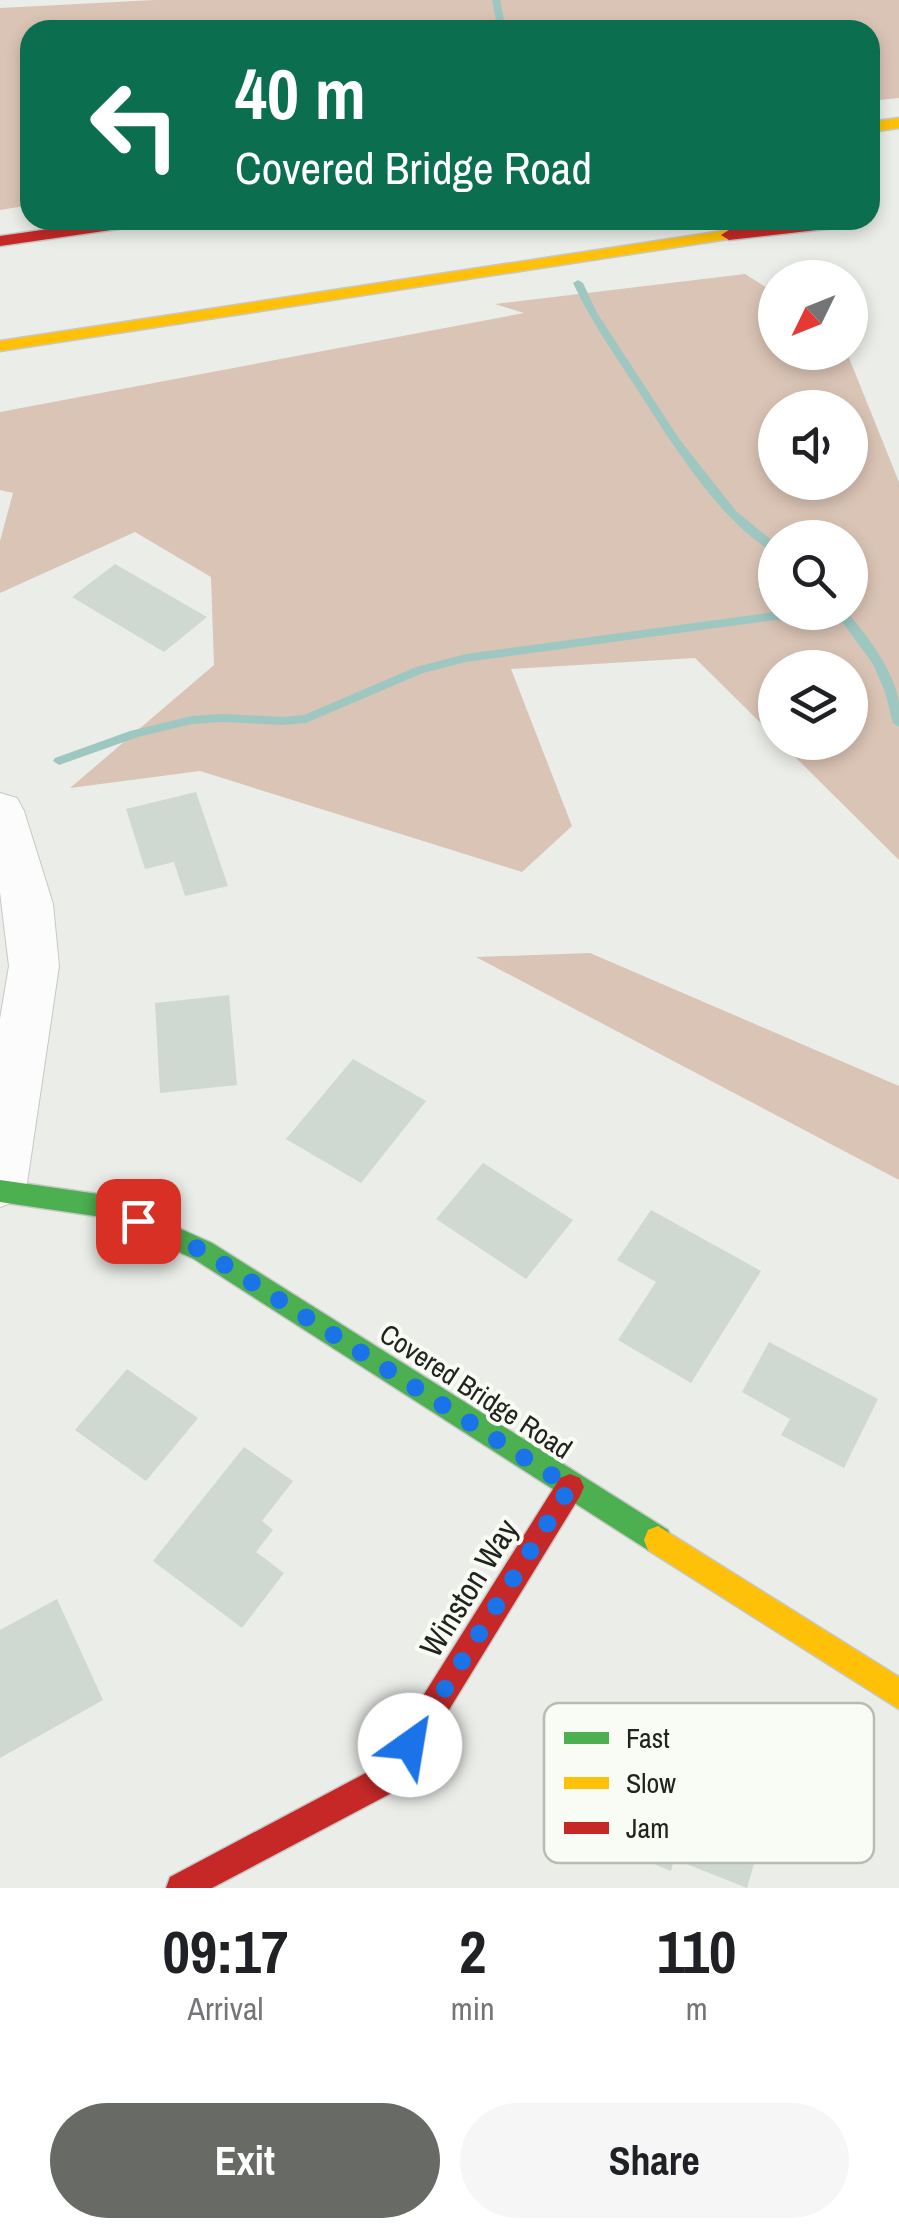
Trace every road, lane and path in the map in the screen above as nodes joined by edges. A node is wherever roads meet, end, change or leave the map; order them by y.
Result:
1 (76, 230) edge
2 (773, 230) edge
3 (0, 241) edge
4 (0, 346) edge
5 (0, 811) edge
6 (0, 1187) edge
7 (570, 1487) junction
8 (899, 1694) edge
9 (181, 1888) edge

1 - 3 main road
2 - 4 main road
5 - 6 street
6 - 7 main road, Covered Bridge Road
7 - 8 main road, Covered Bridge Road
7 - 9 main road, Winston Way

